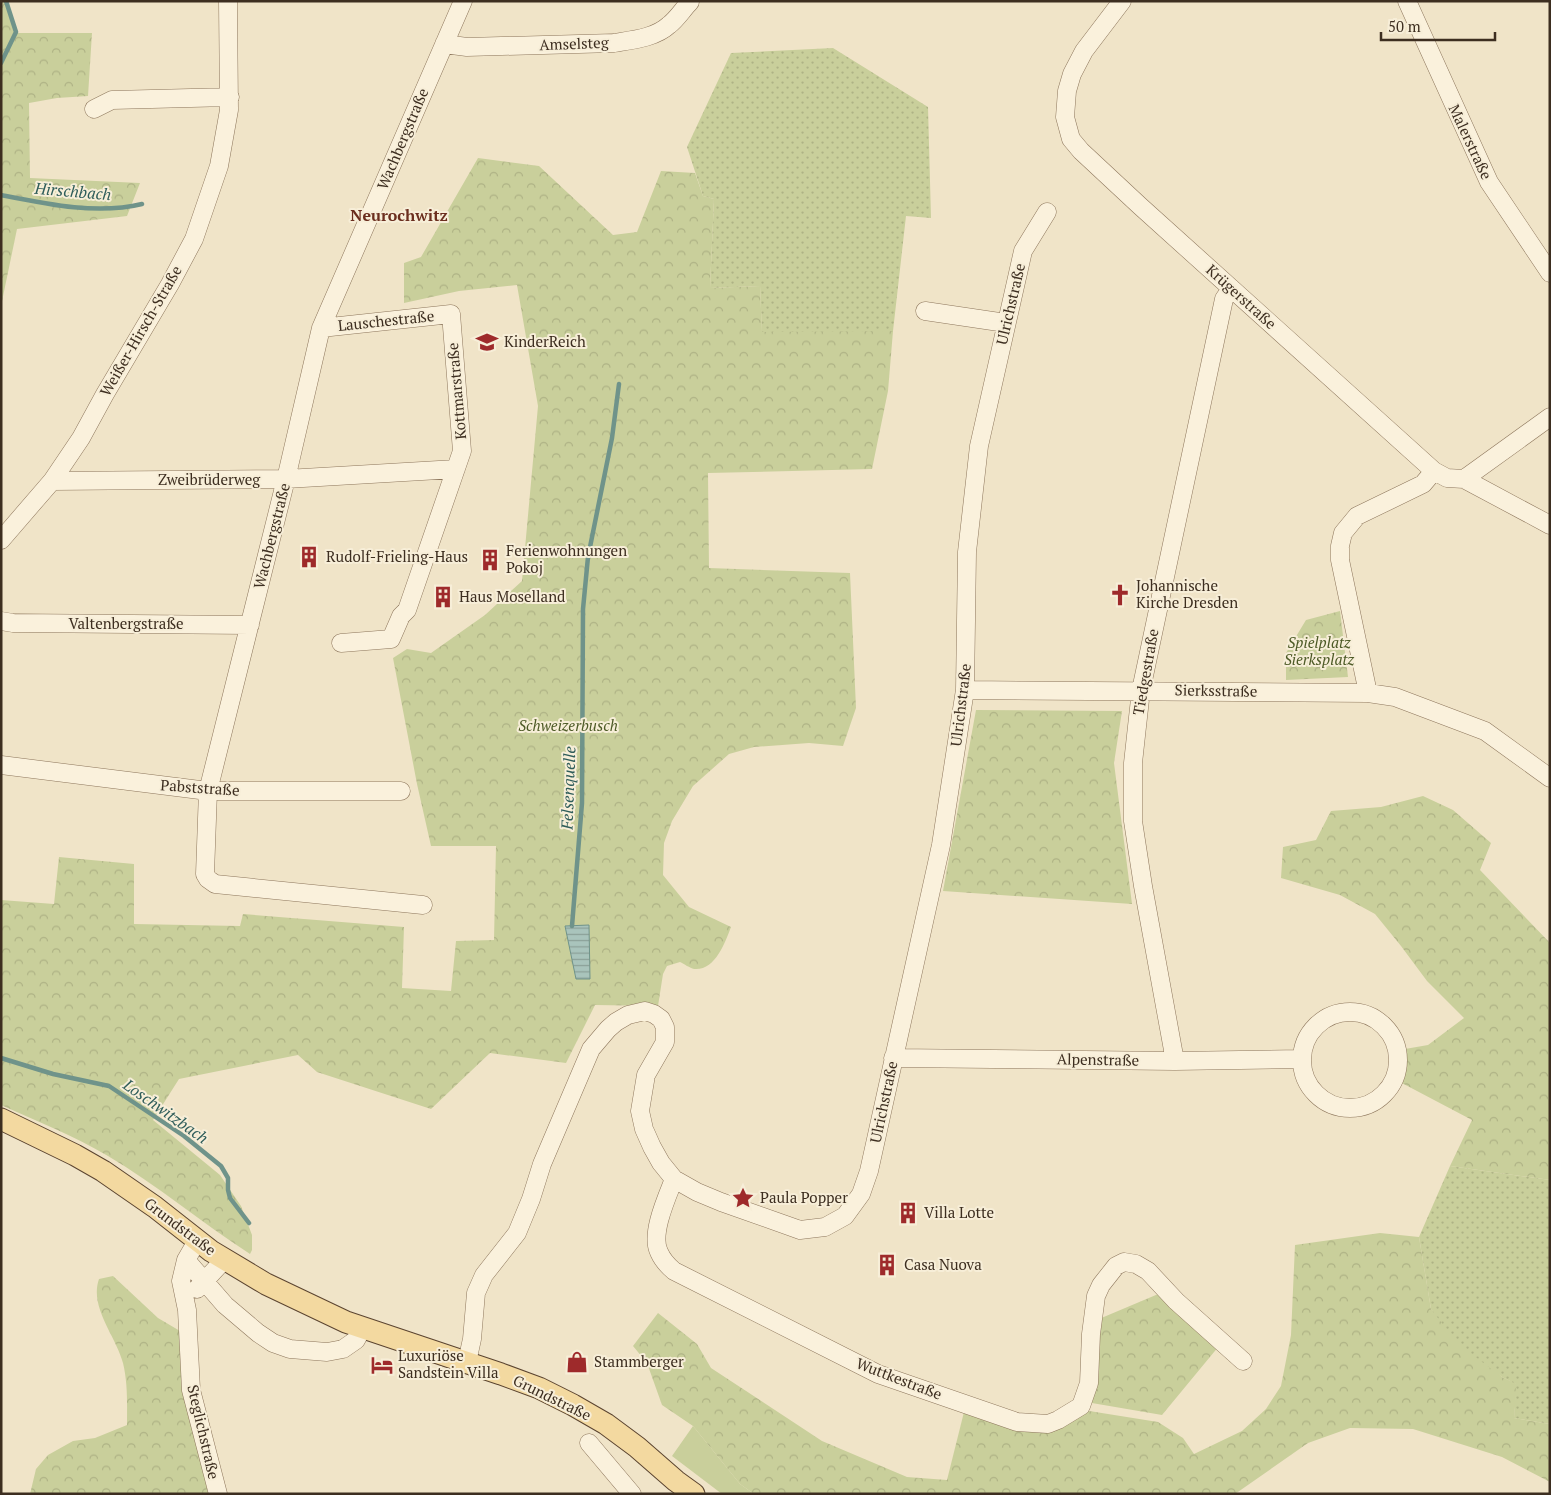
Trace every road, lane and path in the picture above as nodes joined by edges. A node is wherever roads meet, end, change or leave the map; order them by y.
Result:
1 (228, 1) edge
2 (462, 1) edge
3 (1122, 1) edge
4 (1407, 1) edge
5 (690, 2) edge
6 (444, 44) junction
7 (230, 97) junction
8 (94, 109) dead end
9 (1047, 212) dead end
10 (1550, 273) edge
11 (1231, 289) junction
12 (925, 311) dead end
13 (451, 314) joint
14 (1006, 323) junction
15 (321, 328) junction
16 (1550, 417) edge
17 (456, 469) junction
18 (1434, 471) junction
19 (286, 479) junction
20 (1464, 480) junction
21 (52, 481) junction
22 (1550, 526) edge
23 (1, 540) edge
24 (1, 621) edge
25 (250, 625) junction
26 (341, 644) dead end
27 (965, 690) junction
28 (1141, 690) junction
29 (1368, 692) junction
30 (1, 765) edge
31 (1550, 778) edge
32 (208, 791) junction
33 (401, 791) dead end
34 (423, 905) dead end
35 (893, 1058) junction
36 (1302, 1060) junction
37 (1175, 1061) junction
38 (1, 1119) edge
39 (674, 1179) junction
40 (197, 1241) junction
41 (186, 1260) junction
42 (224, 1260) junction
43 (204, 1280) junction
44 (187, 1310) junction
45 (363, 1328) junction
46 (1243, 1361) dead end
47 (467, 1362) junction
48 (589, 1443) dead end
49 (218, 1494) edge
50 (632, 1494) edge
51 (694, 1494) edge

1 - 7 street, Weißer-Hirsch-Straße
2 - 6 street, Wachbergstraße
3 - 11 street, Krügerstraße
4 - 10 street, Malerstraße
5 - 6 street, Amselsteg
6 - 15 street, Wachbergstraße
7 - 8 street
7 - 21 street, Weißer-Hirsch-Straße
9 - 14 street, Ulrichstraße
11 - 18 street, Krügerstraße
11 - 28 street, Tiedgestraße
12 - 14 street
13 - 15 street, Lauschestraße
13 - 17 street, Kottmarstraße
14 - 27 street, Ulrichstraße
15 - 19 street, Wachbergstraße
16 - 20 street
17 - 19 street, Zweibrüderweg
17 - 26 street, Kottmarstraße
18 - 20 street, Krügerstraße
18 - 29 street
19 - 21 street, Zweibrüderweg
19 - 25 street, Wachbergstraße
20 - 22 street, Krügerstraße
21 - 23 street, Weißer-Hirsch-Straße
24 - 25 street, Valtenbergstraße
25 - 32 street, Wachbergstraße
27 - 28 street, Sierksstraße
27 - 35 street, Ulrichstraße
28 - 29 street, Sierksstraße
28 - 37 street, Tiedgestraße
29 - 31 street, Sierksstraße
30 - 32 street, Pabststraße
32 - 33 street, Pabststraße
32 - 34 street, Wachbergstraße
35 - 37 street, Alpenstraße
35 - 39 street, Ulrichstraße
36 - 36 street
36 - 37 street, Alpenstraße
38 - 40 main road, Grundstraße
39 - 46 street, Wuttkestraße
39 - 47 street, Ulrichstraße
40 - 41 street, Steglichstraße
40 - 42 main road, Grundstraße
41 - 43 street, Grundstraße
41 - 44 street, Steglichstraße
42 - 43 street, Steglichstraße
42 - 45 main road, Grundstraße
43 - 44 street, Steglichstraße
43 - 45 street, Grundstraße
44 - 49 street, Steglichstraße
45 - 47 main road, Grundstraße
47 - 51 main road, Grundstraße
48 - 50 street, Grundstraße

